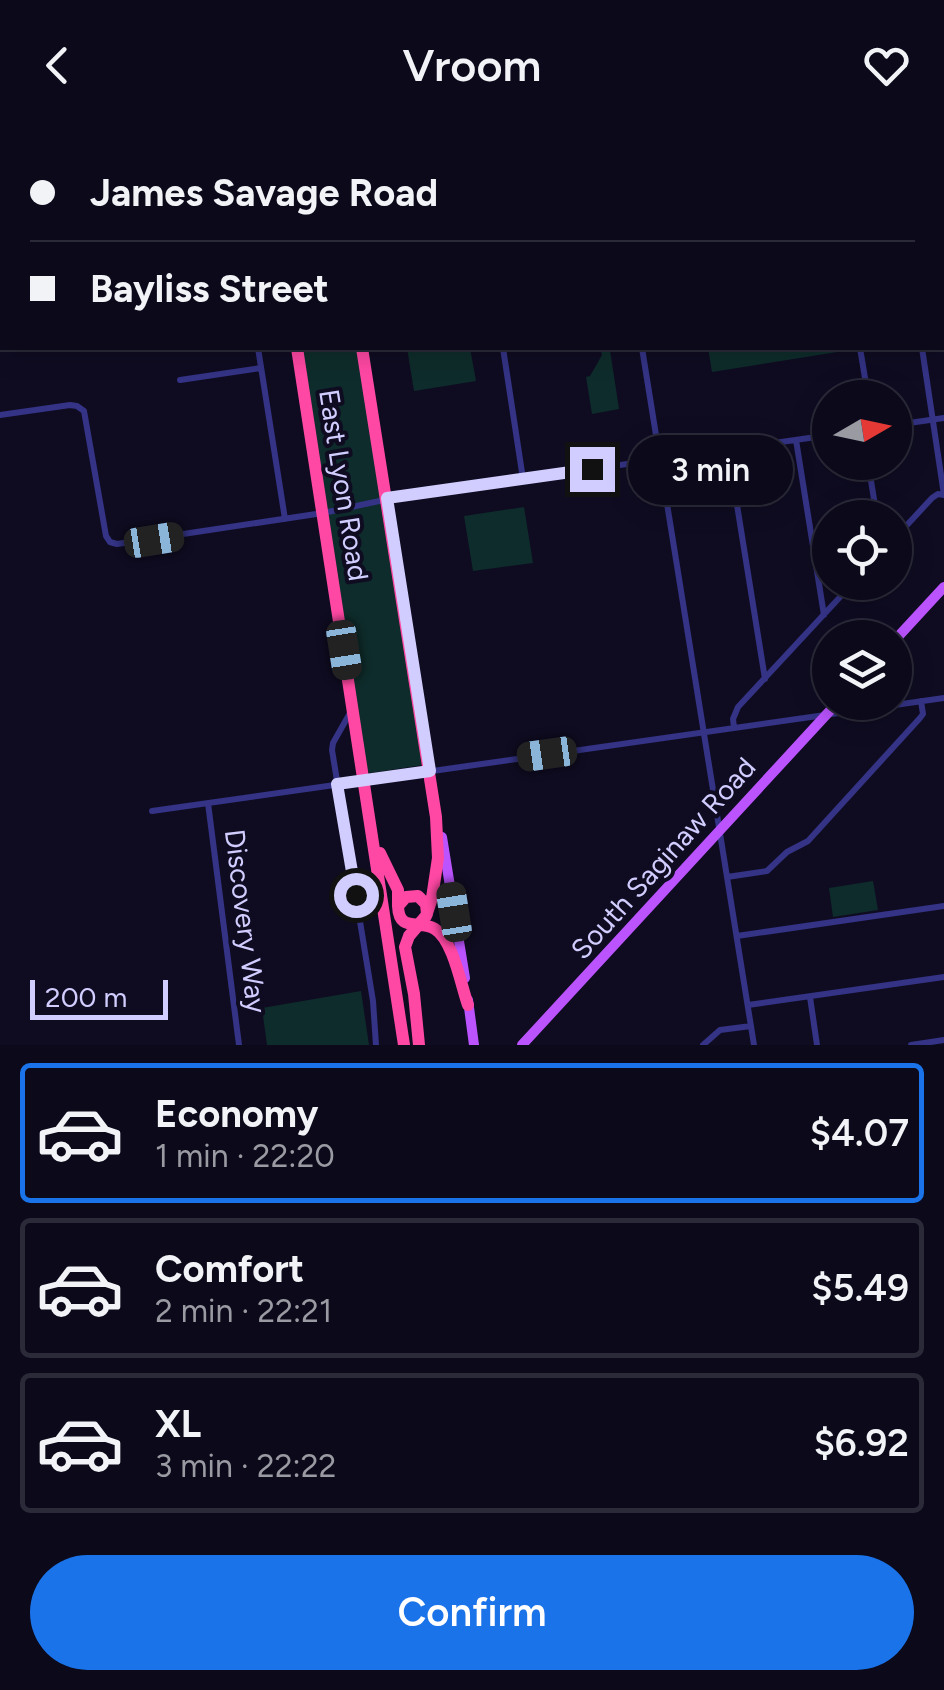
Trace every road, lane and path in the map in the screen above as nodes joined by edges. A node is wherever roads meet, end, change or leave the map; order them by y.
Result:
1 (258, 350) edge
2 (297, 350) edge
3 (362, 350) edge
4 (503, 350) edge
5 (642, 350) edge
6 (860, 350) edge
7 (922, 350) edge
8 (261, 368) junction
9 (180, 380) dead end
10 (865, 380) edge
11 (0, 415) edge
12 (944, 418) edge
13 (932, 420) junction
14 (912, 423) edge
15 (812, 438) edge
16 (796, 440) junction
17 (728, 449) junction
18 (660, 459) junction
19 (524, 478) junction
20 (944, 495) edge
21 (387, 498) junction
22 (323, 513) junction
23 (285, 519) junction
24 (912, 520) edge
25 (944, 587) edge
26 (838, 600) edge
27 (824, 615) junction
28 (912, 622) edge
29 (765, 678) junction
30 (944, 698) edge
31 (922, 701) junction
32 (352, 702) junction
33 (912, 702) edge
34 (812, 716) edge
35 (822, 720) edge
36 (734, 728) junction
37 (704, 732) junction
38 (430, 771) junction
39 (364, 781) junction
40 (337, 784) junction
41 (434, 796) junction
42 (208, 803) junction
43 (152, 811) dead end
44 (719, 830) junction
45 (371, 832) junction
46 (727, 877) junction
47 (398, 906) junction
48 (944, 906) edge
49 (423, 920) junction
50 (737, 936) junction
51 (459, 966) junction
52 (944, 977) edge
53 (810, 996) junction
54 (468, 1005) joint
55 (748, 1005) junction
56 (751, 1026) junction
57 (944, 1040) edge
58 (418, 1042) edge
59 (239, 1045) edge
60 (376, 1045) edge
61 (404, 1045) edge
62 (474, 1045) edge
63 (522, 1045) edge
64 (703, 1045) edge
65 (754, 1045) edge
66 (817, 1045) edge
67 (911, 1045) edge

1 - 8 street
2 - 22 highway, East Lyon Road
3 - 21 highway
4 - 19 street
5 - 18 street
6 - 10 street
7 - 13 street
8 - 9 street
8 - 23 street
11 - 23 street
12 - 13 street
13 - 14 street
13 - 20 street
15 - 16 street
16 - 17 street
16 - 27 street
17 - 18 street
17 - 29 street
18 - 19 street
18 - 37 street
19 - 21 street
20 - 24 street
21 - 22 street
21 - 38 highway
22 - 23 street
22 - 32 highway, East Lyon Road
25 - 28 main road
26 - 27 street
27 - 29 street
29 - 36 street
30 - 31 street
31 - 33 street
31 - 46 street
32 - 39 highway, East Lyon Road
32 - 40 street
34 - 36 street
35 - 44 main road, South Saginaw Road
36 - 37 street
37 - 38 street
37 - 44 street
38 - 39 street
38 - 41 highway
39 - 40 street
39 - 45 highway, East Lyon Road
40 - 42 street
40 - 60 street
41 - 49 highway
41 - 51 main road
42 - 43 street
42 - 59 street, Discovery Way
44 - 46 street
44 - 63 main road, South Saginaw Road
45 - 47 highway
45 - 61 highway, East Lyon Road
46 - 50 street
47 - 49 highway
47 - 49 highway
48 - 50 street
49 - 51 highway
49 - 58 highway
50 - 55 street
51 - 54 highway
52 - 53 street
53 - 55 street
53 - 66 street
54 - 62 main road
55 - 56 street
56 - 64 street
56 - 65 street
57 - 67 street

